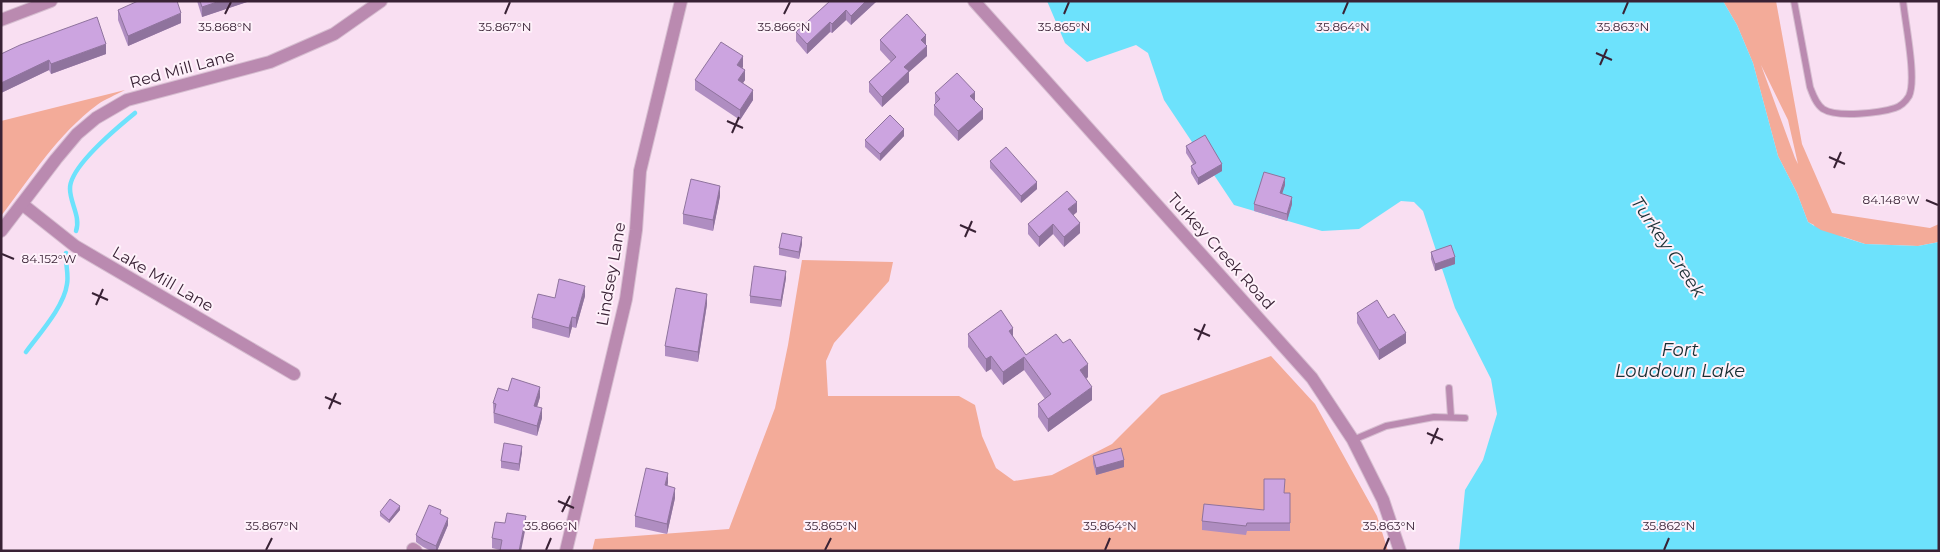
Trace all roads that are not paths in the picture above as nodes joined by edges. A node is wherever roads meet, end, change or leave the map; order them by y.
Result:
1 (51, 1) edge
2 (381, 1) edge
3 (681, 1) edge
4 (974, 1) edge
5 (1794, 1) edge
6 (1903, 1) edge
7 (1, 20) edge
8 (22, 204) junction
9 (1, 231) edge
10 (294, 374) dead end
11 (1449, 388) dead end
12 (1451, 417) junction
13 (1465, 418) dead end
14 (1353, 440) junction
15 (566, 551) edge
16 (1400, 551) edge

1 - 7 street
2 - 8 street, Red Mill Lane
3 - 15 street, Lindsey Lane
4 - 14 street, Turkey Creek Road
5 - 6 lane
8 - 9 street, Red Mill Lane
8 - 10 street, Lake Mill Lane
11 - 12 lane
12 - 13 lane
12 - 14 lane
14 - 16 street, Turkey Creek Road

